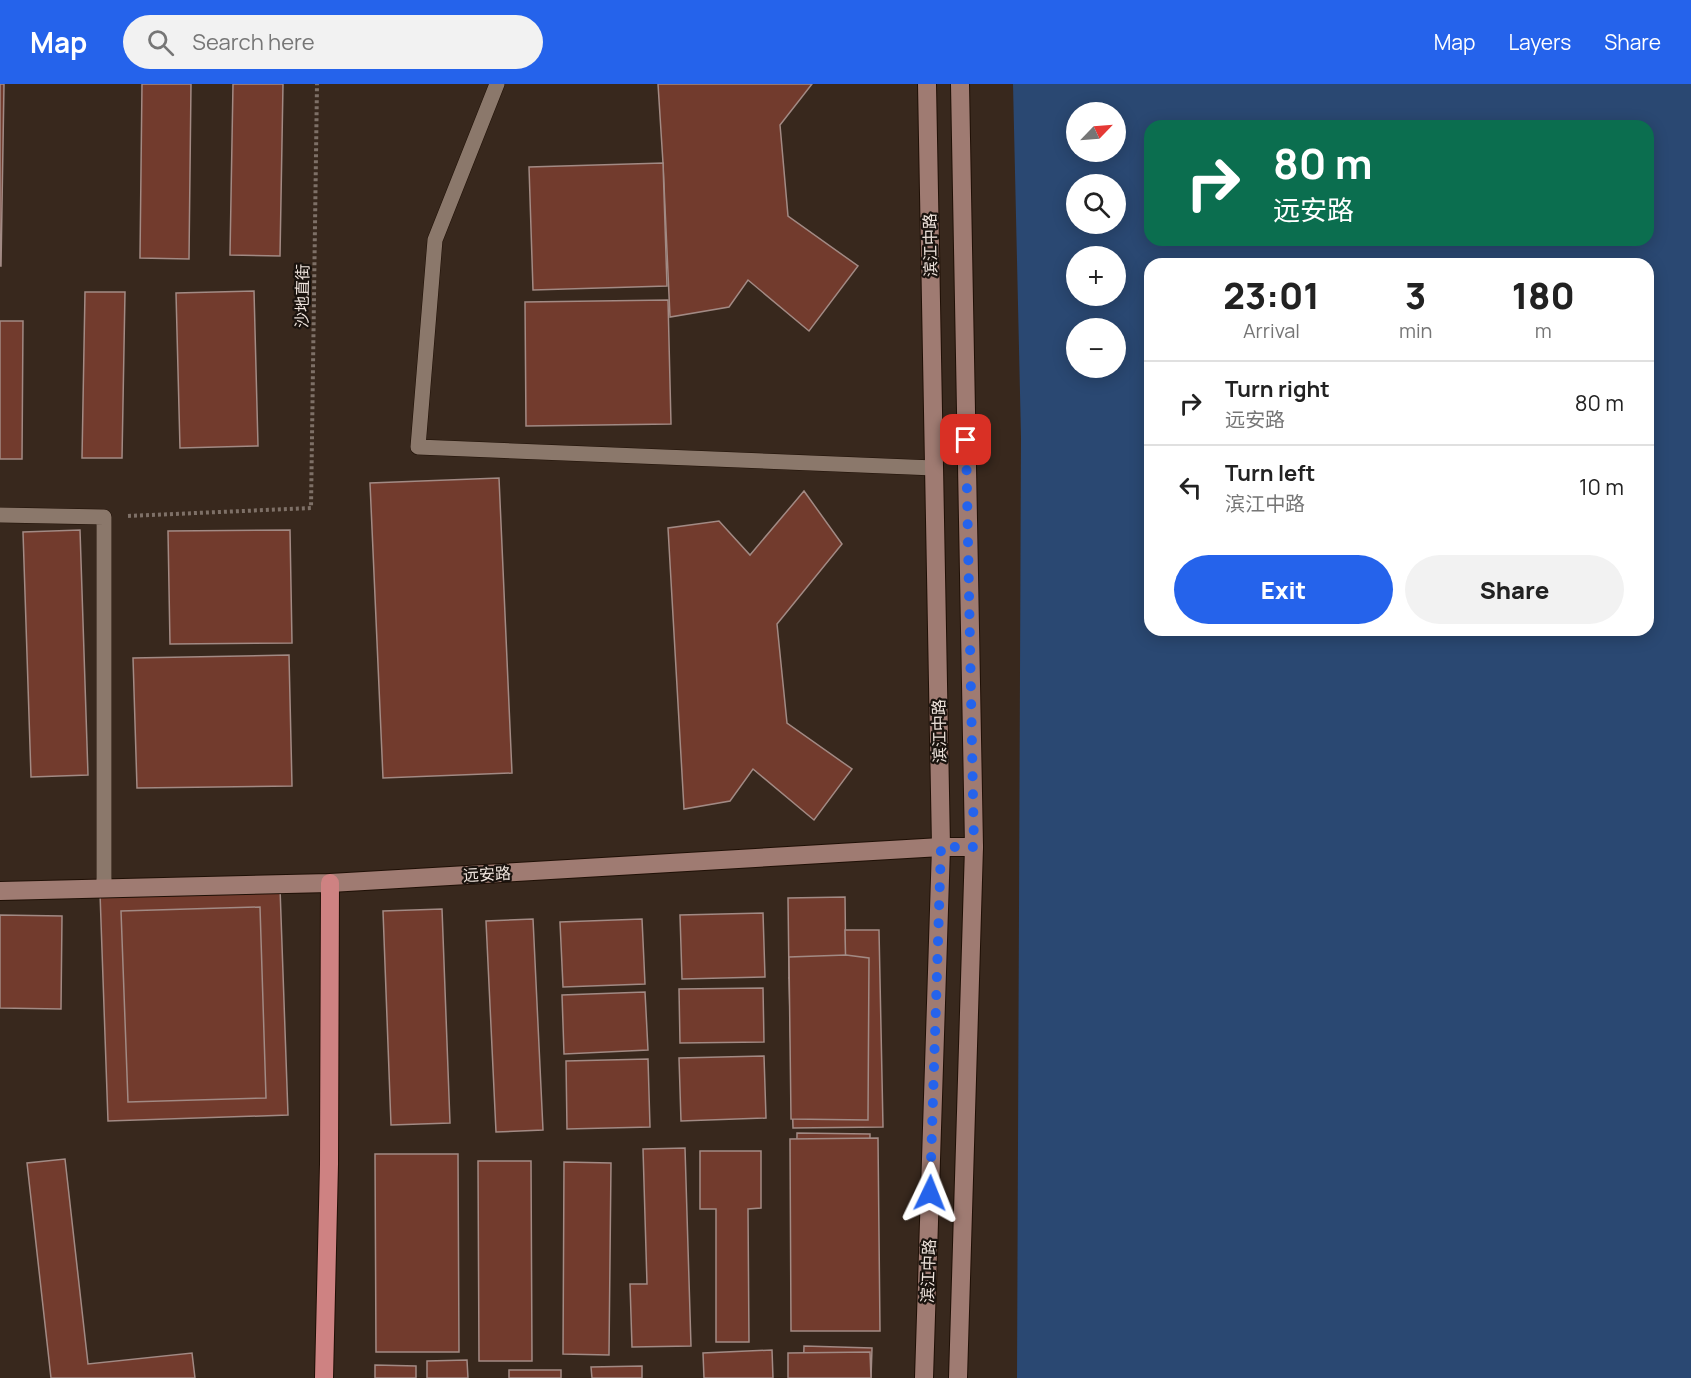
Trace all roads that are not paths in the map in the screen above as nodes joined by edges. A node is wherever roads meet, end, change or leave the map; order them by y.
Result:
1 (497, 84) edge
2 (927, 84) edge
3 (960, 84) edge
4 (934, 468) junction
5 (0, 515) edge
6 (941, 847) junction
7 (974, 847) junction
8 (330, 883) junction
9 (104, 889) junction
10 (0, 891) edge
11 (324, 1378) edge
12 (924, 1378) edge
13 (958, 1378) edge

1 - 4 lane
2 - 4 main road, 滨江中路
3 - 7 main road, 滨江中路
4 - 6 main road, 滨江中路
5 - 9 lane
6 - 7 main road, 远安路
6 - 8 main road, 远安路
6 - 12 main road, 滨江中路
7 - 13 main road, 滨江中路
8 - 9 main road, 远安路
8 - 11 highway
9 - 10 main road, 远安路

